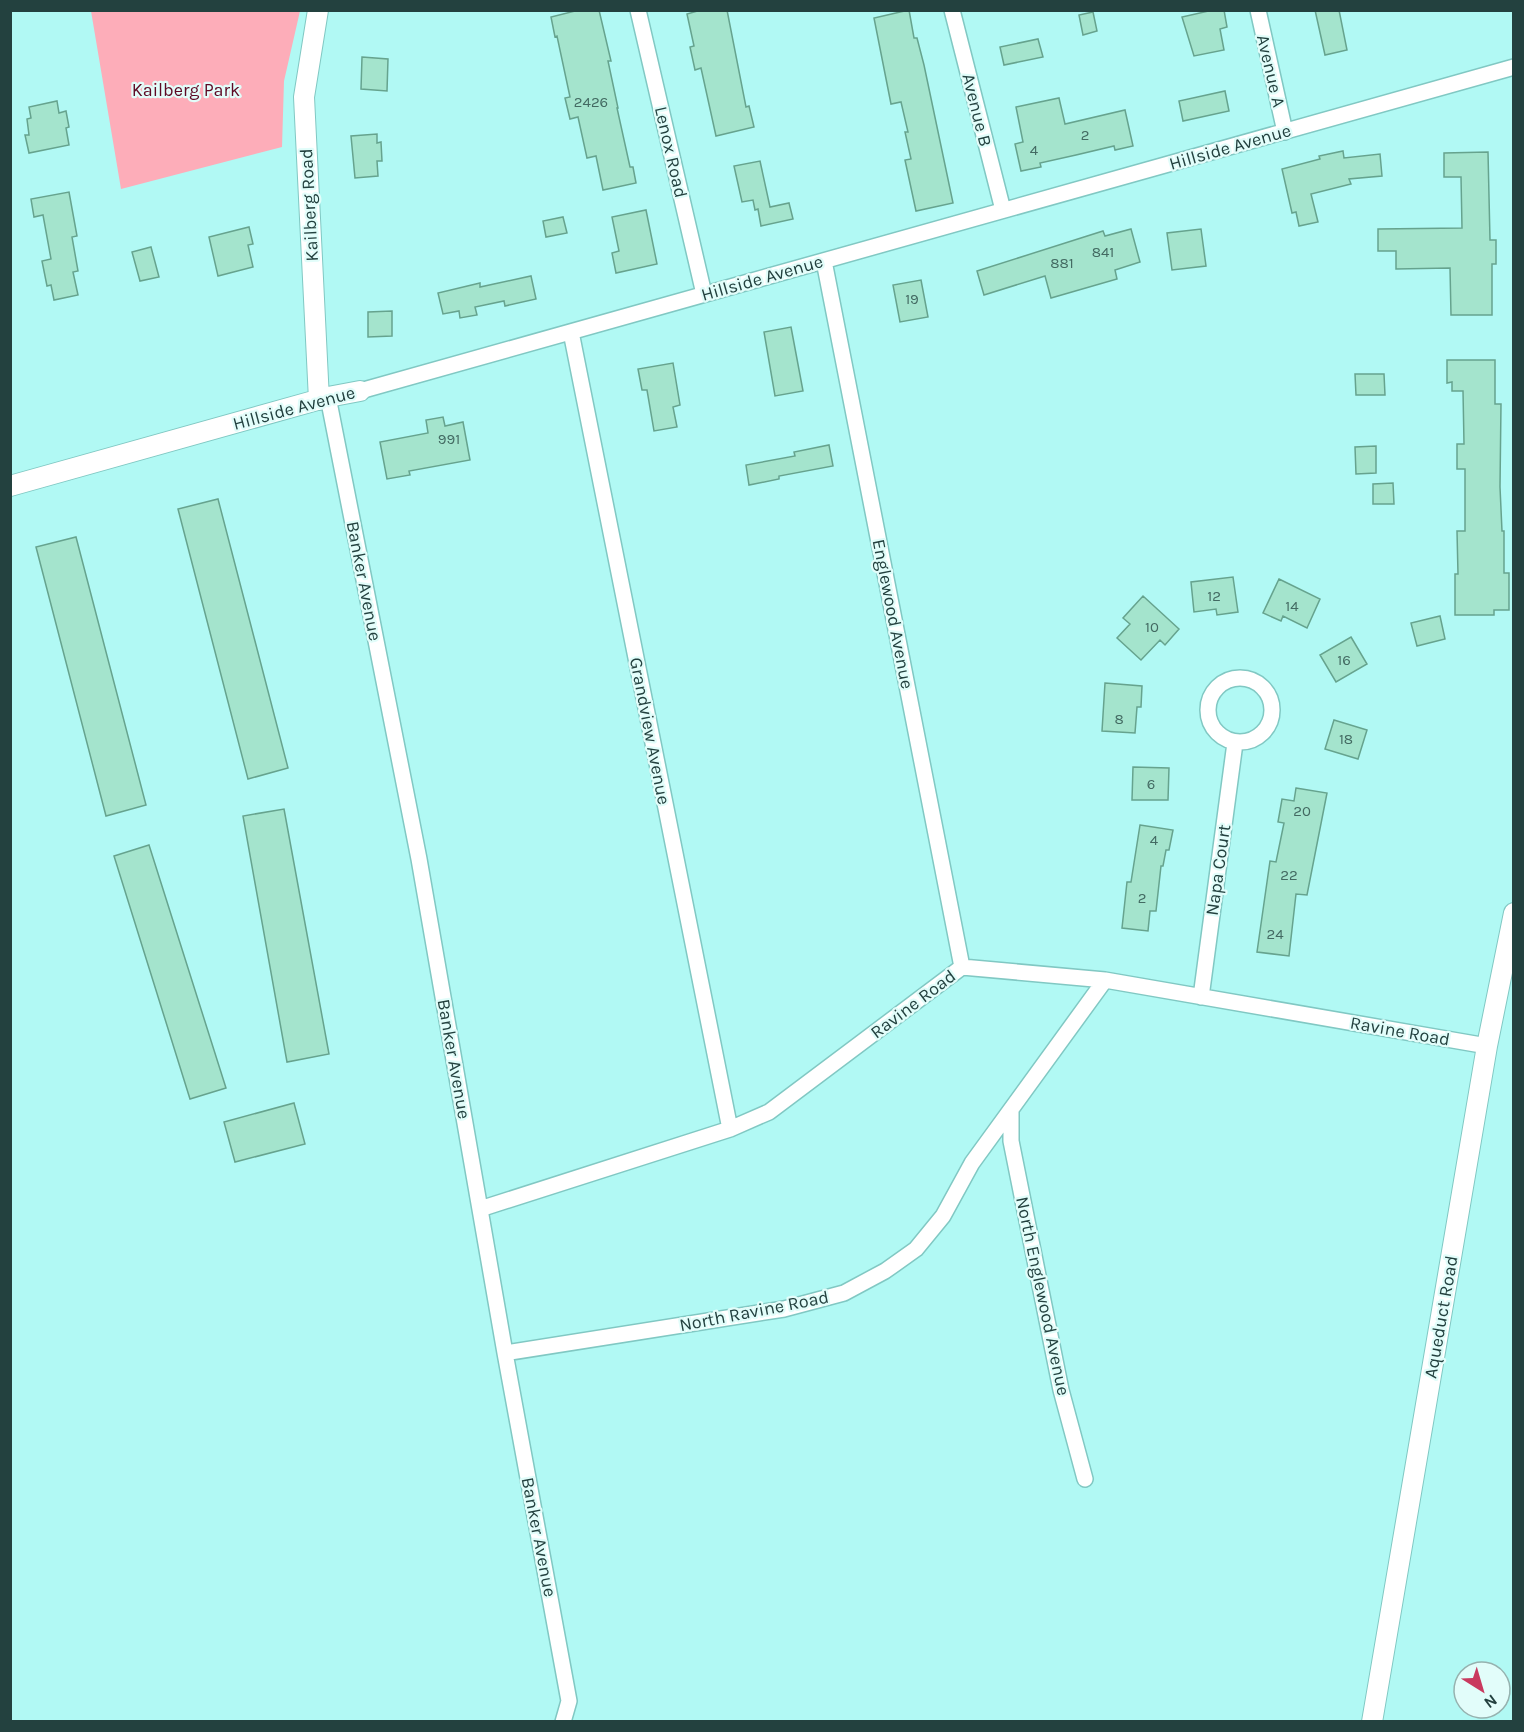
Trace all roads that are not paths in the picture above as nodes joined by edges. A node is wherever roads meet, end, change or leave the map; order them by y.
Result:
1 (318, 10) edge
2 (638, 10) edge
3 (952, 10) edge
4 (1258, 10) edge
5 (1514, 68) edge
6 (1285, 132) junction
7 (1003, 210) junction
8 (824, 261) junction
9 (704, 294) junction
10 (571, 332) junction
11 (360, 391) joint
12 (324, 399) junction
13 (10, 486) edge
14 (1235, 742) junction
15 (1514, 913) edge
16 (962, 967) junction
17 (1105, 980) junction
18 (1201, 997) junction
19 (1487, 1046) junction
20 (1011, 1111) junction
21 (730, 1129) junction
22 (480, 1209) junction
23 (505, 1353) junction
24 (1085, 1479) dead end
25 (563, 1722) edge
26 (1372, 1722) edge

1 - 12 street, Kailberg Road
2 - 9 street, Lenox Road
3 - 7 street, Avenue B
4 - 6 street, Avenue A
5 - 6 street, Hillside Avenue
6 - 7 street, Hillside Avenue
7 - 8 street, Hillside Avenue
8 - 9 street, Hillside Avenue
8 - 16 street, Englewood Avenue
9 - 10 street, Hillside Avenue
10 - 11 street, Hillside Avenue
10 - 21 street, Grandview Avenue
11 - 12 street, Hillside Avenue
12 - 13 street, Hillside Avenue
12 - 22 street, Banker Avenue
14 - 14 street
14 - 18 street, Napa Court
15 - 19 street, Aqueduct Road
16 - 17 street, Ravine Road
16 - 21 street, Ravine Road
17 - 18 street, Ravine Road
17 - 20 street, North Ravine Road
18 - 19 street, Ravine Road
19 - 26 street, Aqueduct Road
20 - 23 street, North Ravine Road
20 - 24 street, North Englewood Avenue
21 - 22 street, Ravine Road
22 - 23 street, Banker Avenue
23 - 25 street, Banker Avenue

